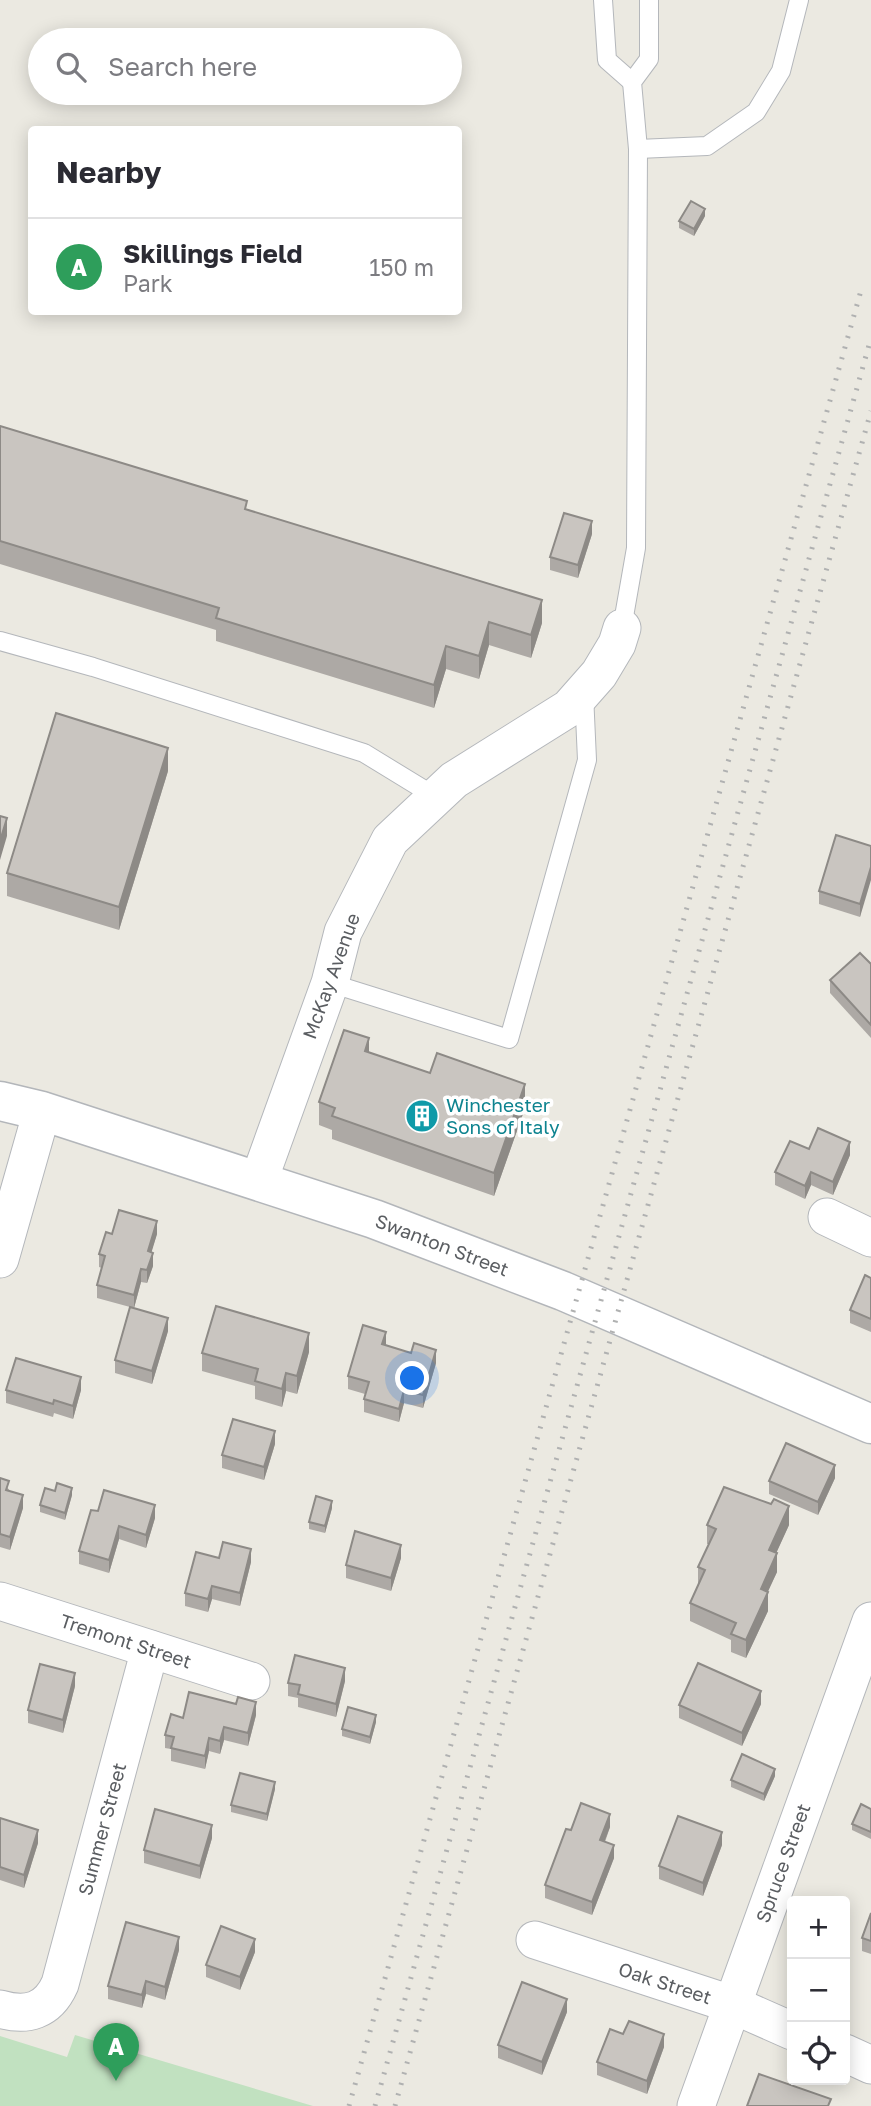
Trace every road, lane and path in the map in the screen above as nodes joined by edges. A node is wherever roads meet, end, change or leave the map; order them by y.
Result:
1 (603, 0) edge
2 (649, 0) edge
3 (799, 0) edge
4 (632, 82) junction
5 (638, 149) junction
6 (622, 628) joint
7 (0, 641) edge
8 (584, 692) junction
9 (436, 797) junction
10 (330, 983) junction
11 (0, 1101) edge
12 (43, 1111) junction
13 (259, 1180) junction
14 (827, 1217) dead end
15 (871, 1238) edge
16 (0, 1259) edge
17 (871, 1424) edge
18 (0, 1601) edge
19 (871, 1621) edge
20 (150, 1649) junction
21 (251, 1681) dead end
22 (535, 1940) dead end
23 (731, 2004) junction
24 (0, 2009) edge
25 (787, 2029) edge
26 (850, 2055) edge
27 (871, 2065) edge
28 (696, 2106) edge

1 - 4 lane
2 - 4 lane
3 - 5 lane
4 - 5 lane
5 - 6 lane
6 - 8 street, McKay Avenue
7 - 9 lane
8 - 9 street, McKay Avenue
8 - 10 lane
9 - 10 street, McKay Avenue
10 - 13 street, McKay Avenue
11 - 12 street, Swanton Street
12 - 13 street, Swanton Street
12 - 16 street
13 - 17 street, Swanton Street
14 - 15 street
18 - 20 street, Tremont Street
19 - 23 street, Spruce Street
20 - 21 street, Tremont Street
20 - 24 street, Summer Street
22 - 23 street, Oak Street
23 - 25 street, Oak Street
23 - 28 street, Spruce Street
26 - 27 street

